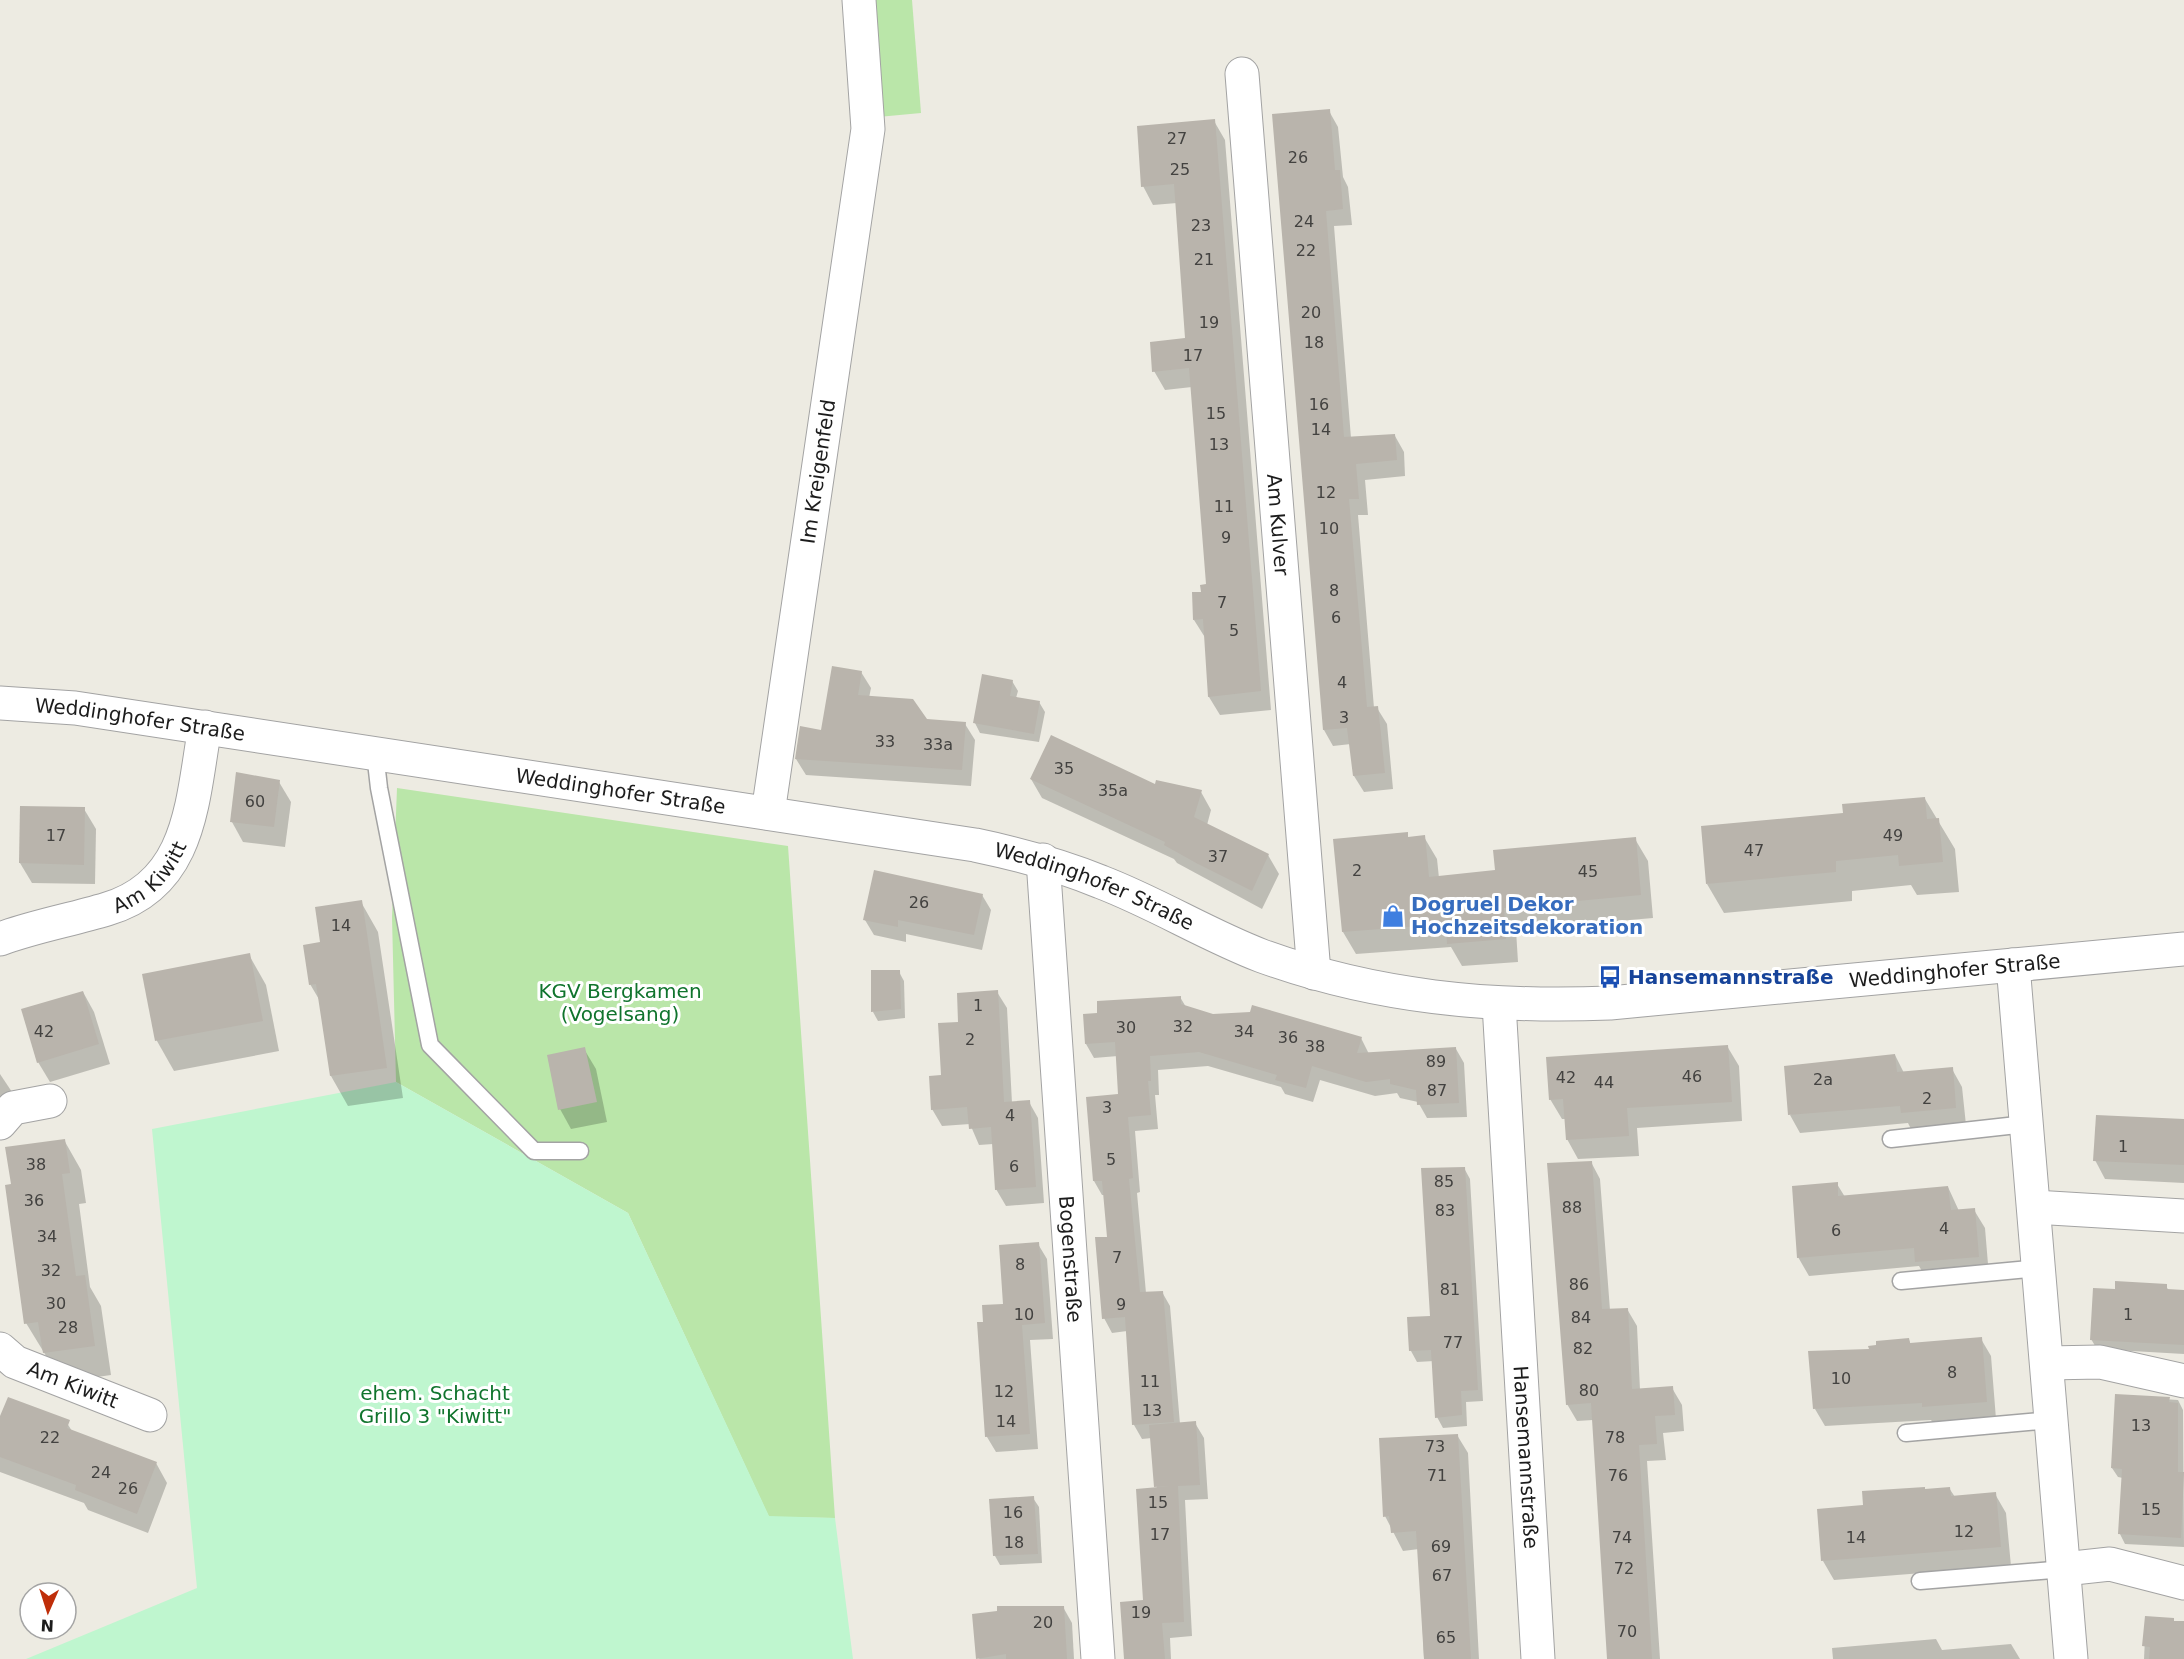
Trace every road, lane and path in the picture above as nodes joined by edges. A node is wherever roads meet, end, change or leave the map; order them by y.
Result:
1 (860, 0) edge
2 (1242, 74) dead end
3 (0, 703) edge
4 (205, 727) junction
5 (375, 753) junction
6 (768, 813) junction
7 (1043, 860) junction
8 (0, 939) edge
9 (2184, 949) edge
10 (2013, 965) junction
11 (1314, 973) junction
12 (1498, 1004) junction
13 (50, 1101) dead end
14 (0, 1123) edge
15 (2026, 1124) junction
16 (1891, 1139) dead end
17 (580, 1151) dead end
18 (2034, 1207) junction
19 (2184, 1216) edge
20 (2039, 1268) junction
21 (1901, 1281) dead end
22 (0, 1349) edge
23 (2047, 1363) junction
24 (2184, 1381) edge
25 (150, 1415) dead end
26 (2051, 1420) junction
27 (1906, 1433) dead end
28 (2064, 1569) junction
29 (1920, 1581) dead end
30 (2184, 1583) edge
31 (1098, 1659) edge
32 (1538, 1659) edge
33 (2071, 1659) edge

1 - 6 street, Im Kreigenfeld
2 - 11 street, Am Kulver
3 - 4 street, Weddinghofer Straße
4 - 5 street, Weddinghofer Straße
4 - 8 street, Am Kiwitt
5 - 6 street, Weddinghofer Straße
5 - 17 lane
6 - 7 street, Weddinghofer Straße
7 - 11 street, Weddinghofer Straße
7 - 31 street, Bogenstraße
9 - 10 street, Weddinghofer Straße
10 - 12 street, Weddinghofer Straße
10 - 15 street
11 - 12 street, Weddinghofer Straße
12 - 32 street, Hansemannstraße
13 - 14 street
15 - 16 lane
15 - 18 street
18 - 19 street
18 - 20 street
20 - 21 lane
20 - 23 street
22 - 25 street, Am Kiwitt
23 - 24 street
23 - 26 street
26 - 27 lane
26 - 28 street
28 - 29 lane
28 - 30 street
28 - 33 street

